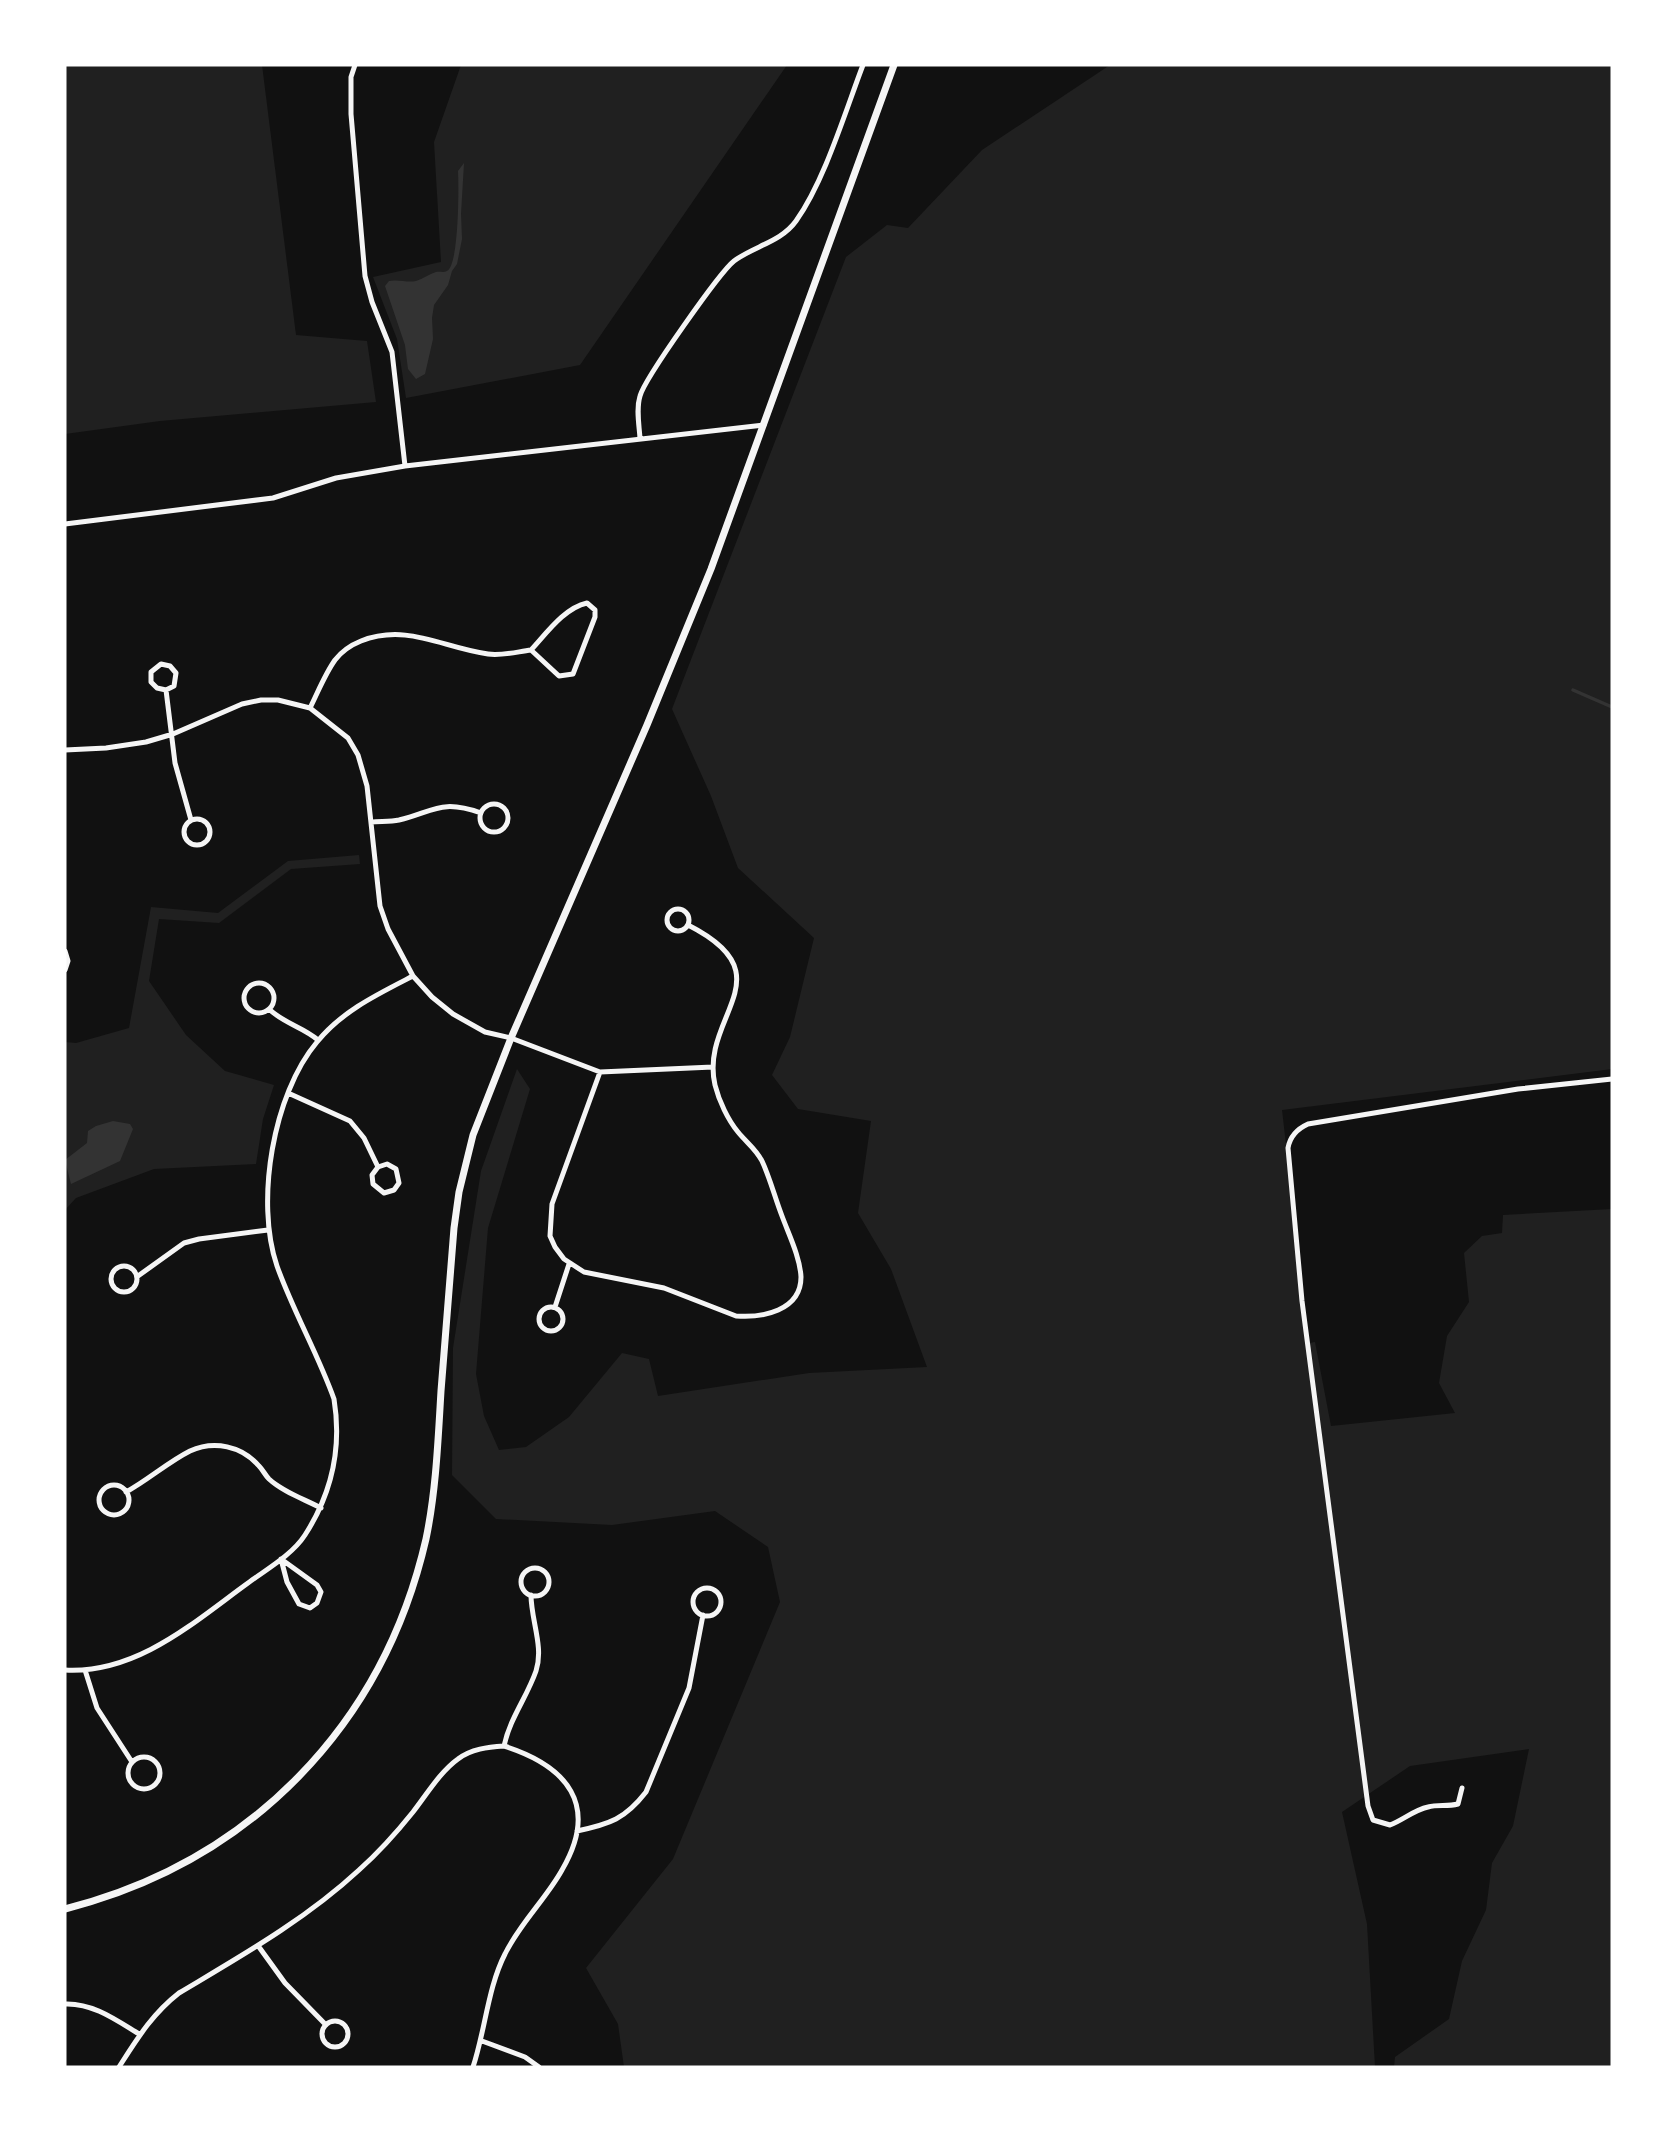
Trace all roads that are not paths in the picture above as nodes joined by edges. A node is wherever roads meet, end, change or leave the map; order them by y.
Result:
1 (355, 65) edge
2 (863, 65) edge
3 (894, 65) edge
4 (764, 425) junction
5 (640, 438) junction
6 (405, 466) junction
7 (65, 524) edge
8 (531, 650) junction
9 (166, 690) junction
10 (310, 708) junction
11 (173, 734) junction
12 (65, 750) edge
13 (481, 813) junction
14 (191, 820) junction
15 (371, 822) junction
16 (688, 925) junction
17 (65, 951) edge
18 (65, 970) edge
19 (413, 976) junction
20 (269, 1009) junction
21 (511, 1038) junction
22 (318, 1040) junction
23 (713, 1067) junction
24 (600, 1072) junction
25 (1612, 1079) edge
26 (288, 1093) junction
27 (378, 1167) junction
28 (268, 1230) junction
29 (569, 1264) junction
30 (138, 1276) junction
31 (555, 1307) junction
32 (126, 1492) junction
33 (321, 1508) junction
34 (281, 1559) junction
35 (531, 1595) junction
36 (703, 1615) junction
37 (65, 1670) edge
38 (85, 1670) junction
39 (504, 1746) junction
40 (132, 1762) junction
41 (1462, 1788) dead end
42 (577, 1831) junction
43 (65, 1909) edge
44 (259, 1947) junction
45 (65, 2004) edge
46 (326, 2025) junction
47 (139, 2034) junction
48 (482, 2041) junction
49 (120, 2067) edge
50 (473, 2067) edge
51 (539, 2067) edge

1 - 6 street
2 - 5 street
3 - 4 main road
4 - 5 street
4 - 21 main road
5 - 6 street
6 - 7 street
8 - 8 street
8 - 10 street
9 - 9 street
9 - 11 street
10 - 11 street
10 - 15 street
11 - 12 street
11 - 14 street
13 - 13 street
13 - 15 street
14 - 14 street
15 - 19 street
16 - 16 street
16 - 23 street
17 - 18 street
19 - 21 street
19 - 22 street
20 - 20 street
20 - 22 street
21 - 24 street
21 - 43 main road
22 - 26 street
23 - 24 street
23 - 29 street
24 - 29 street
25 - 41 street
26 - 27 street
26 - 28 street
27 - 27 street
28 - 30 street
28 - 33 street
29 - 31 street
30 - 30 street
31 - 31 street
32 - 32 street
32 - 33 street
33 - 34 street
34 - 34 street
34 - 38 street
35 - 35 street
35 - 39 street
36 - 36 street
36 - 42 street
37 - 38 street
38 - 40 street
39 - 42 street
39 - 44 street
40 - 40 street
42 - 48 street
44 - 46 street
44 - 47 street
45 - 47 street
46 - 46 street
47 - 49 street
48 - 50 street
48 - 51 street

